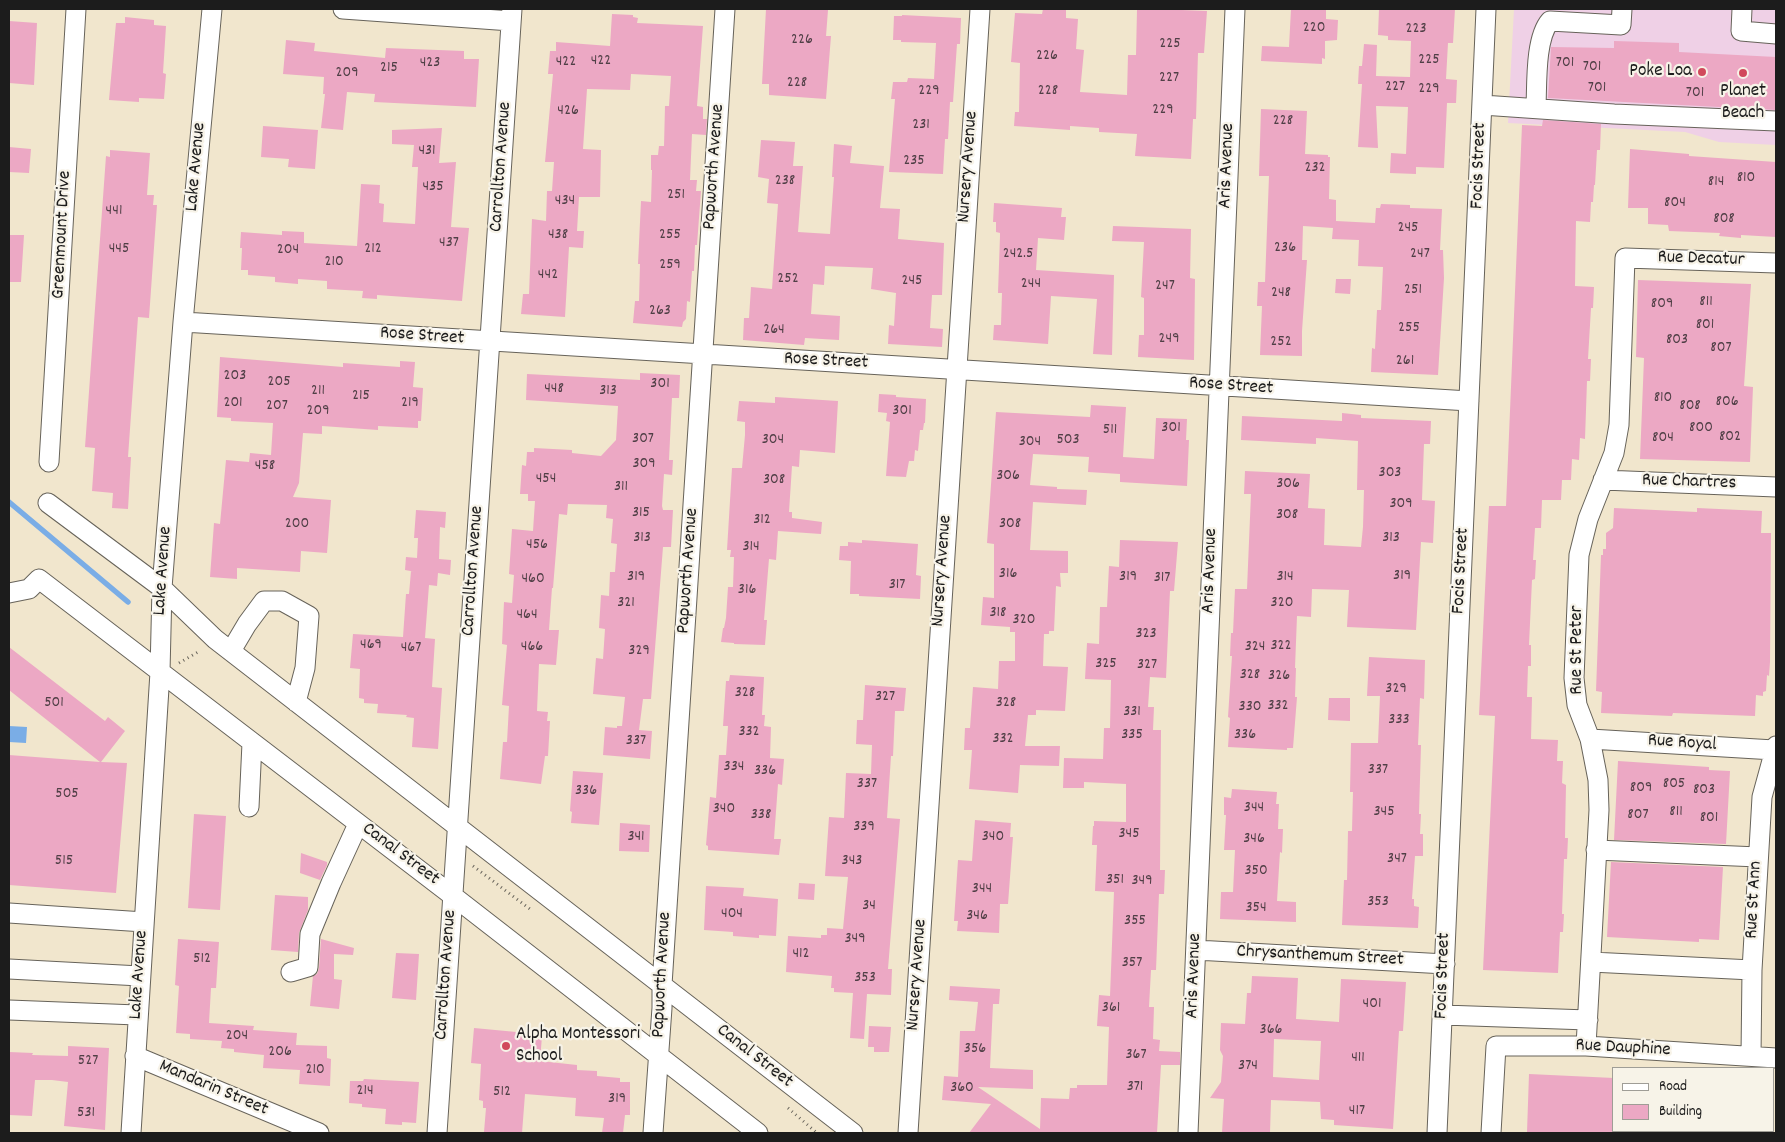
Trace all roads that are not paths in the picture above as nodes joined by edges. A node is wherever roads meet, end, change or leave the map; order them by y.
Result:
1 (76, 9) edge
2 (212, 9) edge
3 (343, 9) edge
4 (725, 9) edge
5 (980, 9) edge
6 (1235, 9) edge
7 (1486, 9) edge
8 (1622, 9) edge
9 (1742, 9) edge
10 (512, 15) edge
11 (1776, 34) edge
12 (1482, 105) junction
13 (1536, 108) junction
14 (1776, 121) edge
15 (1625, 258) joint
16 (1776, 263) edge
17 (183, 322) junction
18 (490, 341) junction
19 (703, 354) junction
20 (956, 370) junction
21 (1219, 386) junction
22 (1469, 402) junction
23 (49, 462) dead end
24 (1603, 480) junction
25 (1776, 487) edge
26 (48, 503) dead end
27 (162, 588) junction
28 (9, 593) edge
29 (231, 651) junction
30 (160, 672) junction
31 (296, 702) junction
32 (1590, 739) junction
33 (252, 743) junction
34 (1775, 748) edge
35 (249, 807) dead end
36 (358, 824) junction
37 (457, 826) junction
38 (1596, 850) junction
39 (1758, 857) junction
40 (453, 896) junction
41 (9, 913) edge
42 (144, 922) junction
43 (1196, 950) junction
44 (1591, 962) junction
45 (1445, 964) junction
46 (9, 969) edge
47 (1752, 970) junction
48 (291, 972) dead end
49 (140, 976) junction
50 (662, 985) junction
51 (9, 1010) edge
52 (1442, 1015) junction
53 (138, 1016) junction
54 (1588, 1020) junction
55 (1586, 1046) junction
56 (657, 1054) junction
57 (135, 1056) junction
58 (1751, 1056) junction
59 (1776, 1058) edge
60 (131, 1133) edge
61 (319, 1133) edge
62 (437, 1133) edge
63 (653, 1133) edge
64 (758, 1133) edge
65 (853, 1133) edge
66 (908, 1133) edge
67 (1188, 1133) edge
68 (1438, 1133) edge
69 (1491, 1133) edge

1 - 23 street, Greenmount Drive
2 - 17 street, Lake Avenue
3 - 10 street
4 - 19 street, Papworth Avenue
5 - 20 street, Nursery Avenue
6 - 21 street, Aris Avenue
7 - 12 street, Focis Street
8 - 13 street
9 - 11 street
10 - 18 street, Carrollton Avenue
12 - 13 street
12 - 22 street, Focis Street
13 - 14 street
15 - 16 street, Rue Decatur
15 - 24 street, Rue St Peter
17 - 18 street, Rose Street
17 - 27 street, Lake Avenue
18 - 19 street, Rose Street
18 - 37 street, Carrollton Avenue
19 - 20 street, Rose Street
19 - 50 street, Papworth Avenue
20 - 21 street, Rose Street
20 - 66 street, Nursery Avenue
21 - 22 street, Rose Street
21 - 43 street, Aris Avenue
22 - 45 street, Focis Street
24 - 25 street, Rue Chartres
24 - 32 street, Rue St Peter
26 - 27 street, Canal Street
27 - 29 street, Canal Street
27 - 30 street, Lake Avenue
28 - 30 street, Canal Street
29 - 31 street, Canal Street
29 - 31 street
30 - 33 street, Canal Street
30 - 42 street, Lake Avenue
31 - 37 street, Canal Street
32 - 34 street, Rue Royal
32 - 38 street, Rue St Peter
33 - 35 street
33 - 36 street, Canal Street
34 - 39 street, Rue St Ann
36 - 40 street, Canal Street
36 - 48 street
37 - 40 street, Carrollton Avenue
37 - 50 street, Canal Street
38 - 39 street
38 - 44 street, Rue St Peter
39 - 47 street, Rue St Ann
40 - 56 street, Canal Street
40 - 62 street, Carrollton Avenue
41 - 42 street
42 - 49 street, Lake Avenue
43 - 45 street, Chrysanthemum Street
43 - 67 street, Aris Avenue
44 - 47 street
44 - 54 street, Rue St Peter
45 - 52 street, Focis Street
46 - 49 street
47 - 58 street, Rue St Ann
49 - 53 street, Lake Avenue
50 - 56 street, Papworth Avenue
50 - 65 street, Canal Street
51 - 53 street
52 - 54 street
52 - 68 street, Focis Street
53 - 57 street, Lake Avenue
54 - 55 street, Rue St Peter
55 - 58 street, Rue Dauphine
55 - 69 street, Rue Dauphine
56 - 63 street, Papworth Avenue
56 - 64 street, Canal Street
57 - 60 street, Lake Avenue
57 - 61 street, Mandarin Street
58 - 59 street, Rue Dauphine

